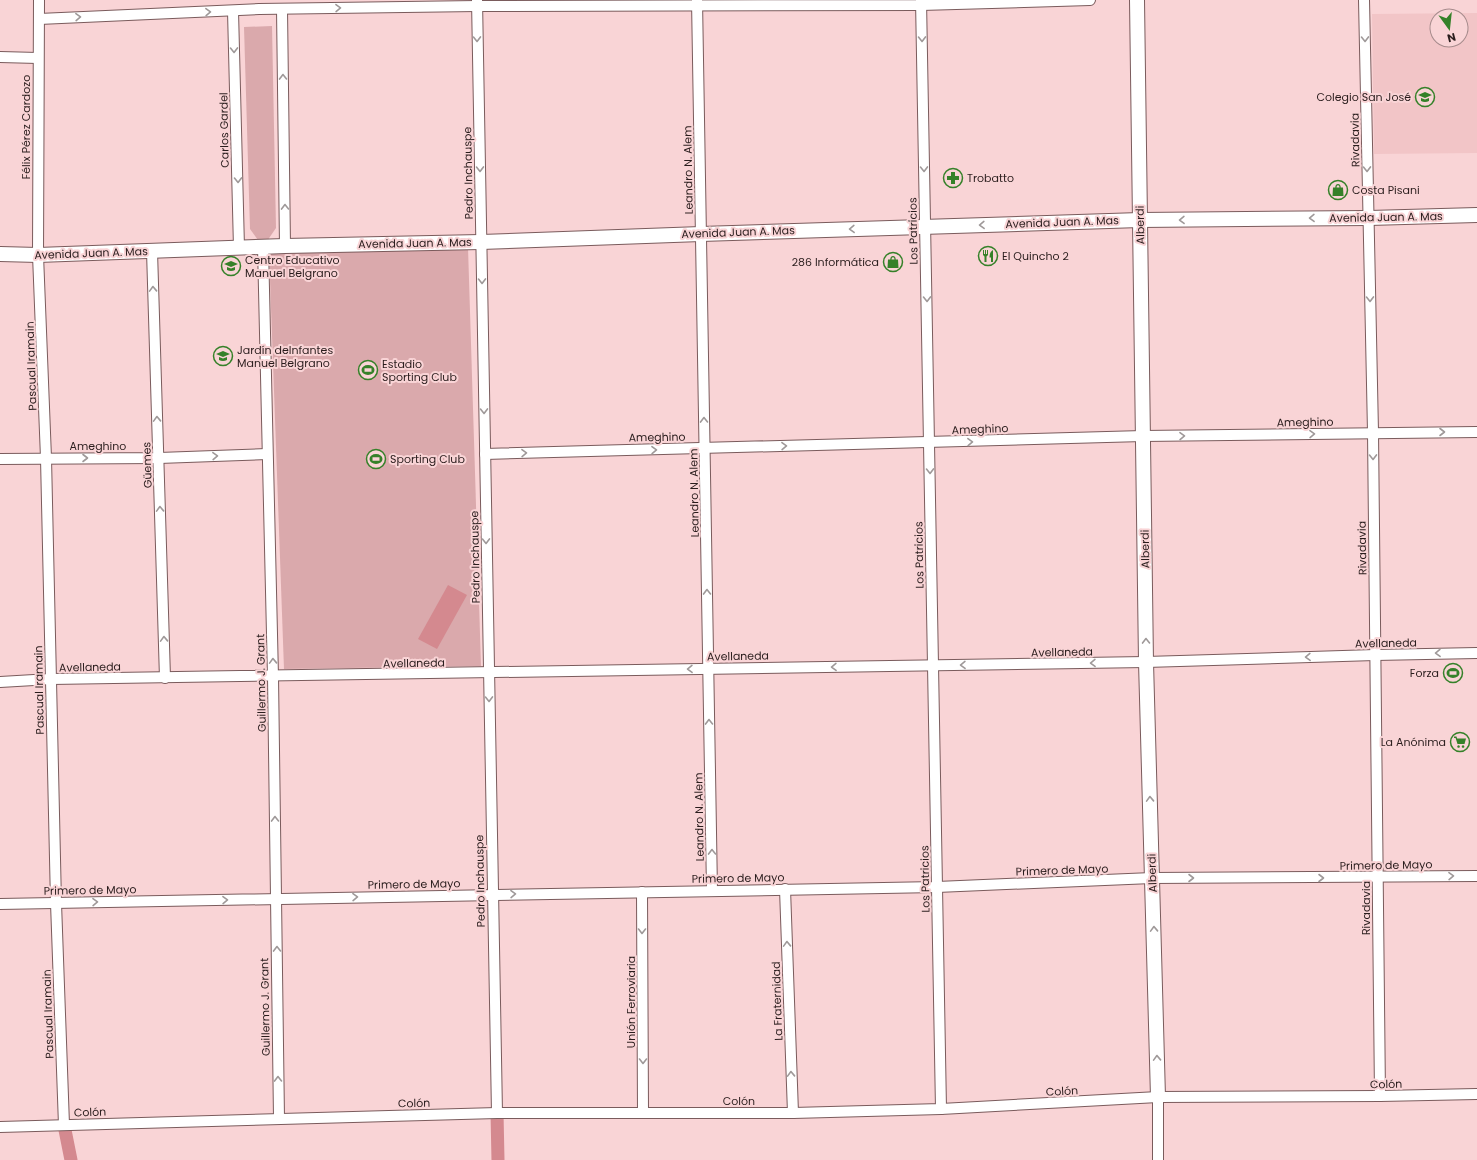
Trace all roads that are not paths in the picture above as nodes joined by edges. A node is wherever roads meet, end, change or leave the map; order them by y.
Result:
1 (39, 0) edge
2 (1090, 0) edge
3 (1137, 0) edge
4 (1364, 0) edge
5 (921, 2) edge
6 (477, 3) edge
7 (697, 3) edge
8 (258, 5) edge
9 (282, 9) junction
10 (233, 11) junction
11 (39, 19) junction
12 (0, 57) edge
13 (38, 58) junction
14 (1477, 215) edge
15 (1368, 218) junction
16 (1140, 220) junction
17 (925, 226) junction
18 (701, 234) junction
19 (481, 242) junction
20 (263, 246) junction
21 (285, 246) junction
22 (239, 248) junction
23 (152, 251) junction
24 (0, 254) edge
25 (38, 255) junction
26 (1373, 432) junction
27 (1477, 432) edge
28 (1143, 436) junction
29 (929, 443) junction
30 (705, 448) junction
31 (267, 454) junction
32 (485, 454) junction
33 (46, 458) junction
34 (158, 458) junction
35 (0, 459) edge
36 (1477, 653) edge
37 (1375, 654) junction
38 (1146, 662) junction
39 (933, 666) junction
40 (708, 668) junction
41 (489, 673) junction
42 (273, 677) junction
43 (165, 678) junction
44 (51, 679) junction
45 (0, 682) edge
46 (1477, 876) edge
47 (1378, 877) junction
48 (1152, 878) junction
49 (937, 886) junction
50 (785, 889) junction
51 (712, 891) junction
52 (642, 892) junction
53 (493, 895) junction
54 (276, 899) junction
55 (56, 903) junction
56 (0, 904) edge
57 (1477, 1094) edge
58 (1380, 1096) junction
59 (1158, 1098) junction
60 (941, 1110) junction
61 (793, 1112) junction
62 (497, 1113) junction
63 (644, 1113) junction
64 (279, 1118) junction
65 (64, 1125) junction
66 (0, 1127) edge
67 (1158, 1160) edge

1 - 11 street, Félix Pérez Cardozo
2 - 5 street
3 - 16 main road, Alberdi
4 -> 15 street, Rivadavia
5 - 7 street
5 -> 17 street, Los Patricios
6 - 7 street
9 -> 6 street
6 -> 19 street, Pedro Inchauspe
7 - 18 street, Leandro N. Alem
8 - 9 street
8 - 10 street
21 -> 9 street
11 -> 10 street
10 -> 22 street, Carlos Gardel
11 - 13 street, Félix Pérez Cardozo
12 - 13 street
13 - 25 street, Félix Pérez Cardozo
14 - 15 main road, Avenida Juan A. Mas
15 -> 16 main road, Avenida Juan A. Mas
15 -> 26 street, Rivadavia
16 -> 17 main road, Avenida Juan A. Mas
16 - 28 main road, Alberdi
17 -> 18 main road, Avenida Juan A. Mas
17 -> 29 street, Los Patricios
18 - 19 main road, Avenida Juan A. Mas
30 -> 18 street, Leandro N. Alem
19 - 21 main road, Avenida Juan A. Mas
19 -> 32 street, Pedro Inchauspe
20 - 21 main road, Avenida Juan A. Mas
20 - 22 main road, Avenida Juan A. Mas
20 - 31 street, Guillermo J. Grant
22 - 23 main road, Avenida Juan A. Mas
23 - 25 main road, Avenida Juan A. Mas
34 -> 23 street, Güemes
24 - 25 main road, Avenida Juan A. Mas
25 - 33 street, Pascual Iramain
26 -> 27 street, Ameghino
28 -> 26 street, Ameghino
26 -> 37 street, Rivadavia
29 -> 28 street, Ameghino
38 -> 28 main road, Alberdi
30 -> 29 street, Ameghino
29 -> 39 street, Los Patricios
32 -> 30 street, Ameghino
40 -> 30 street, Leandro N. Alem
34 -> 31 street, Ameghino
42 -> 31 street, Guillermo J. Grant
32 -> 41 street, Pedro Inchauspe
33 -> 34 street, Ameghino
33 - 35 street, Ameghino
33 - 44 street, Pascual Iramain
43 -> 34 street, Güemes
36 -> 37 street, Avellaneda
37 -> 38 street, Avellaneda
37 - 47 street, Rivadavia
38 -> 39 street, Avellaneda
48 -> 38 main road, Alberdi
39 -> 40 street, Avellaneda
39 - 49 street, Los Patricios
40 -> 41 street, Avellaneda
51 -> 40 street, Leandro N. Alem
41 - 42 street, Avellaneda
41 -> 53 street, Pedro Inchauspe
42 - 43 street, Avellaneda
54 -> 42 street, Guillermo J. Grant
43 - 44 street, Avellaneda
44 - 45 street, Avellaneda
44 - 55 street, Pascual Iramain
47 -> 46 street, Primero de Mayo
48 -> 47 street, Primero de Mayo
47 - 58 street, Rivadavia
48 - 49 street, Primero de Mayo
59 -> 48 main road, Alberdi
49 - 50 street, Primero de Mayo
49 - 60 street, Los Patricios
50 - 51 street, Primero de Mayo
61 -> 50 street, La Fraternidad
51 - 52 street, Primero de Mayo
53 -> 52 street, Primero de Mayo
52 -> 63 street, Unión Ferroviaria
54 -> 53 street, Primero de Mayo
53 - 62 street, Pedro Inchauspe
55 -> 54 street, Primero de Mayo
64 -> 54 street, Guillermo J. Grant
55 - 56 street, Primero de Mayo
55 - 65 street, Pascual Iramain
57 - 58 street, Colón
58 - 59 street, Colón
59 - 60 street, Colón
59 - 67 street
60 - 61 street, Colón
61 - 63 street, Colón
62 - 63 street, Colón
62 - 64 street, Colón
64 - 65 street, Colón
65 - 66 street, Colón

